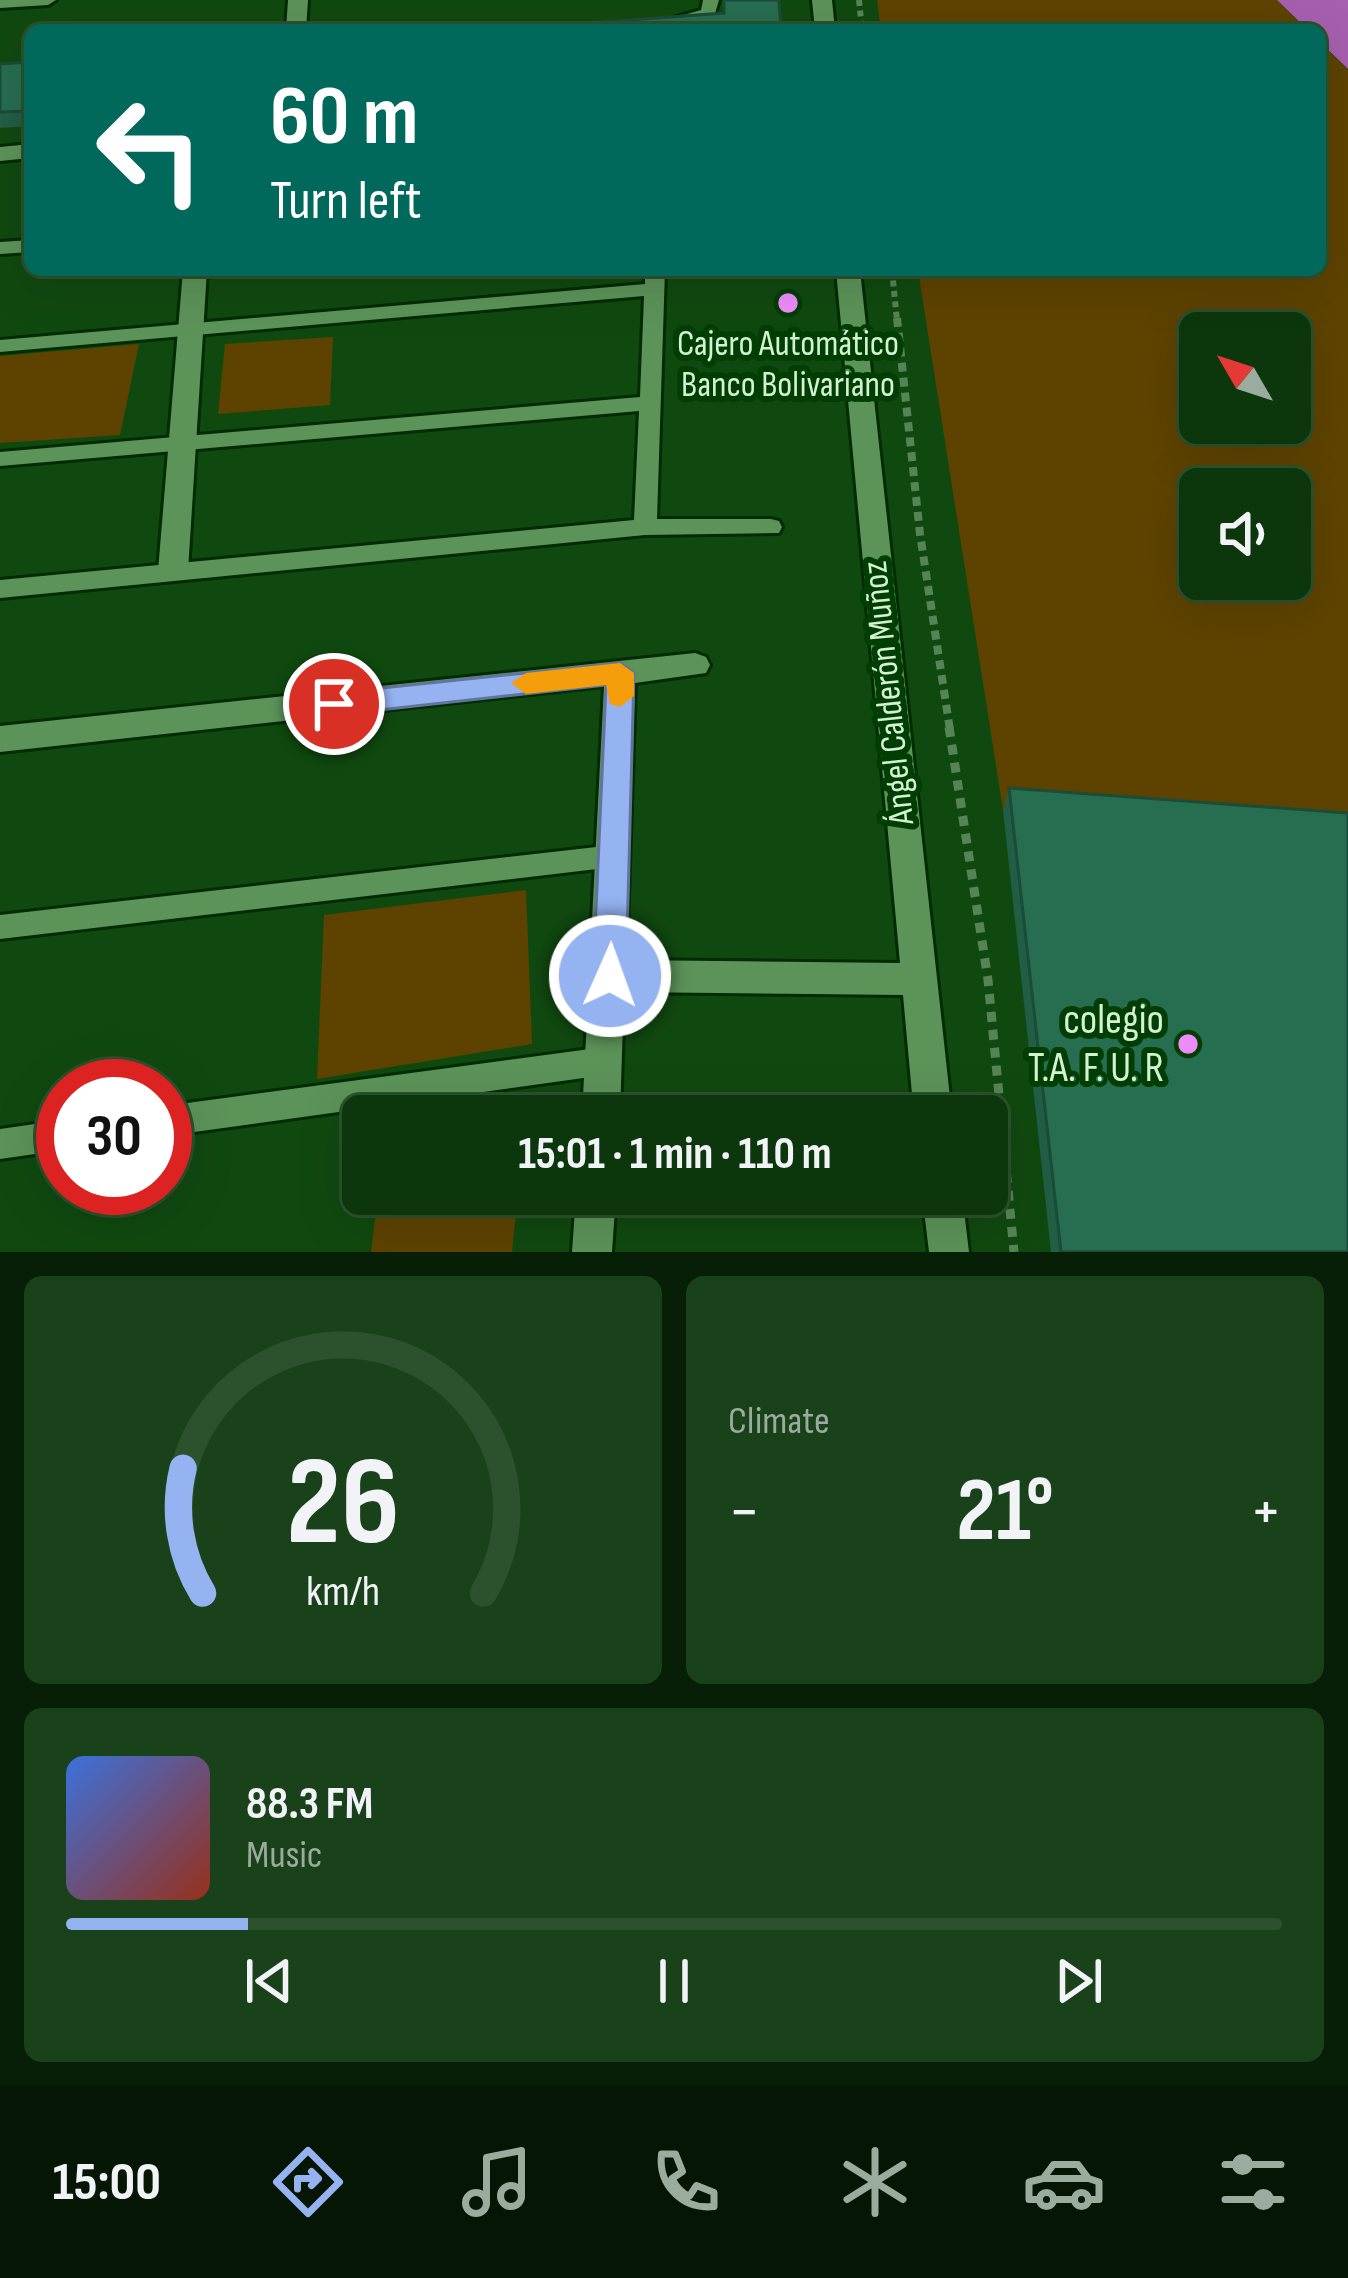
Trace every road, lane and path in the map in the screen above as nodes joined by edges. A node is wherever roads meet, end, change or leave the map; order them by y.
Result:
1 (48, 0) edge
2 (711, 0) edge
3 (0, 3) edge
4 (651, 21) edge
5 (194, 276) edge
6 (849, 276) edge
7 (893, 276) edge
8 (655, 279) edge
9 (190, 330) junction
10 (0, 346) edge
11 (647, 403) junction
12 (182, 443) junction
13 (0, 459) edge
14 (645, 527) junction
15 (771, 527) dead end
16 (173, 571) junction
17 (0, 589) edge
18 (694, 665) dead end
19 (620, 673) junction
20 (0, 740) edge
21 (614, 856) junction
22 (0, 927) edge
23 (610, 976) junction
24 (916, 979) junction
25 (605, 1061) junction
26 (603, 1095) edge
27 (930, 1095) edge
28 (192, 1117) edge
29 (36, 1139) edge
30 (0, 1144) edge
31 (595, 1215) edge
32 (945, 1215) edge
33 (592, 1252) edge
34 (949, 1252) edge
35 (1014, 1252) edge

1 - 3 lane
2 - 4 lane
5 - 9 street
6 - 24 street, Ángel Calderón Muñoz
7 - 35 path
8 - 9 lane
8 - 11 lane
9 - 10 lane
9 - 12 street
11 - 12 lane
11 - 14 lane
12 - 13 lane
12 - 16 street
14 - 15 lane
14 - 16 lane
16 - 17 lane
18 - 19 street
19 - 20 street
19 - 21 street
21 - 22 lane
21 - 23 street
23 - 24 street
23 - 25 street
24 - 27 street, Ángel Calderón Muñoz
25 - 26 street
25 - 28 lane
29 - 30 lane
31 - 33 street
32 - 34 street

